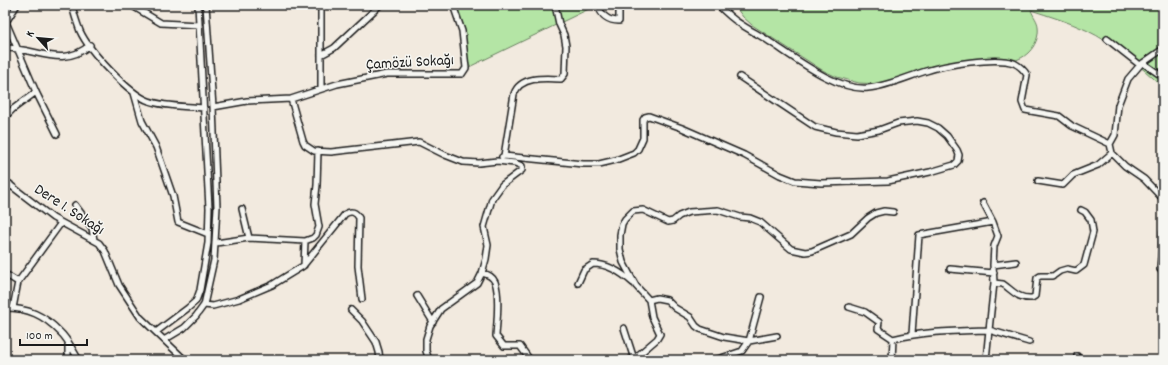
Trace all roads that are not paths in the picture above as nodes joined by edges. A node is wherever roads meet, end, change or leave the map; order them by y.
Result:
1 (17, 5) edge
2 (72, 5) edge
3 (131, 5) edge
4 (198, 5) edge
5 (206, 5) edge
6 (321, 5) edge
7 (380, 5) edge
8 (453, 5) edge
9 (555, 5) edge
10 (598, 5) edge
11 (619, 5) edge
12 (718, 5) edge
13 (199, 25) junction
14 (1107, 39) dead end
15 (90, 46) junction
16 (5, 48) edge
17 (17, 49) junction
18 (1163, 49) edge
19 (321, 55) junction
20 (1141, 64) junction
21 (740, 77) dead end
22 (1163, 77) edge
23 (321, 89) junction
24 (36, 92) junction
25 (134, 93) junction
26 (291, 99) junction
27 (213, 107) junction
28 (204, 108) junction
29 (5, 117) edge
30 (57, 134) dead end
31 (1110, 144) junction
32 (318, 151) junction
33 (1112, 153) junction
34 (504, 156) junction
35 (497, 161) junction
36 (1038, 181) dead end
37 (7, 182) edge
38 (5, 192) edge
39 (1163, 198) edge
40 (982, 203) dead end
41 (75, 205) dead end
42 (242, 209) dead end
43 (1081, 210) dead end
44 (893, 212) dead end
45 (993, 222) junction
46 (62, 223) junction
47 (208, 234) junction
48 (1163, 234) edge
49 (250, 238) junction
50 (94, 240) junction
51 (305, 241) junction
52 (216, 243) junction
53 (1016, 262) dead end
54 (993, 265) junction
55 (303, 266) junction
56 (950, 269) dead end
57 (1160, 269) dead end
58 (482, 273) junction
59 (994, 273) junction
60 (5, 274) edge
61 (18, 282) junction
62 (994, 283) junction
63 (578, 284) dead end
64 (636, 286) junction
65 (417, 296) dead end
66 (760, 297) dead end
67 (362, 299) dead end
68 (649, 300) junction
69 (204, 305) junction
70 (849, 307) dead end
71 (5, 308) edge
72 (13, 308) junction
73 (351, 310) dead end
74 (433, 322) junction
75 (624, 328) dead end
76 (989, 330) junction
77 (156, 332) junction
78 (912, 334) junction
79 (777, 336) dead end
80 (893, 339) junction
81 (164, 340) junction
82 (749, 341) junction
83 (1029, 342) dead end
84 (68, 343) junction
85 (68, 360) edge
86 (79, 360) edge
87 (185, 360) edge
88 (380, 360) edge
89 (429, 360) edge
90 (530, 360) edge
91 (634, 360) edge
92 (715, 360) edge
93 (892, 360) edge
94 (986, 360) edge

1 - 17 street
2 - 15 street
3 - 13 street
4 - 13 street
5 - 27 street
6 - 19 street
7 - 19 street
8 - 23 street, Çamözü Sokağı
9 - 34 street
10 - 11 street
12 - 31 street
13 - 28 street
14 - 20 street
15 - 17 street
15 - 25 street
16 - 17 street
17 - 24 street
18 - 20 street
19 - 23 street
20 - 22 street
20 - 31 street
21 - 34 street
23 - 26 street, Çamözü Sokağı
24 - 29 street
24 - 30 street
25 - 28 street
25 - 47 street
26 - 27 street, Çamözü Sokağı
26 - 32 street
27 - 52 street
28 - 47 street
31 - 33 street
32 - 35 street
32 - 51 street
33 - 36 street
33 - 39 street
34 - 35 street
35 - 58 street
37 - 38 street
37 - 46 street, Dere 1. Sokağı
40 - 45 street
41 - 50 street
42 - 49 street
43 - 62 street
44 - 64 street
45 - 54 street
45 - 78 street
46 - 50 street, Dere 1. Sokağı
46 - 61 street
47 - 77 street
48 - 57 street
49 - 51 street
49 - 52 street
50 - 77 street, Dere 1. Sokağı
51 - 55 street
52 - 69 street
53 - 54 street
54 - 59 street
55 - 67 street
55 - 69 street
56 - 59 street
58 - 74 street
58 - 90 street
59 - 62 street
60 - 61 street
61 - 72 street
62 - 76 street
63 - 64 street
64 - 68 street
65 - 74 street
66 - 82 street
68 - 82 street
68 - 91 street
69 - 81 street
70 - 80 street
71 - 72 street
72 - 84 street
73 - 88 street
74 - 89 street
75 - 91 street
76 - 78 street
76 - 83 street
76 - 94 street
77 - 81 street, Dere 1. Sokağı
78 - 80 street
79 - 82 street
80 - 93 street
81 - 87 street, Dere 1. Sokağı
82 - 92 street
84 - 85 street
84 - 86 street

